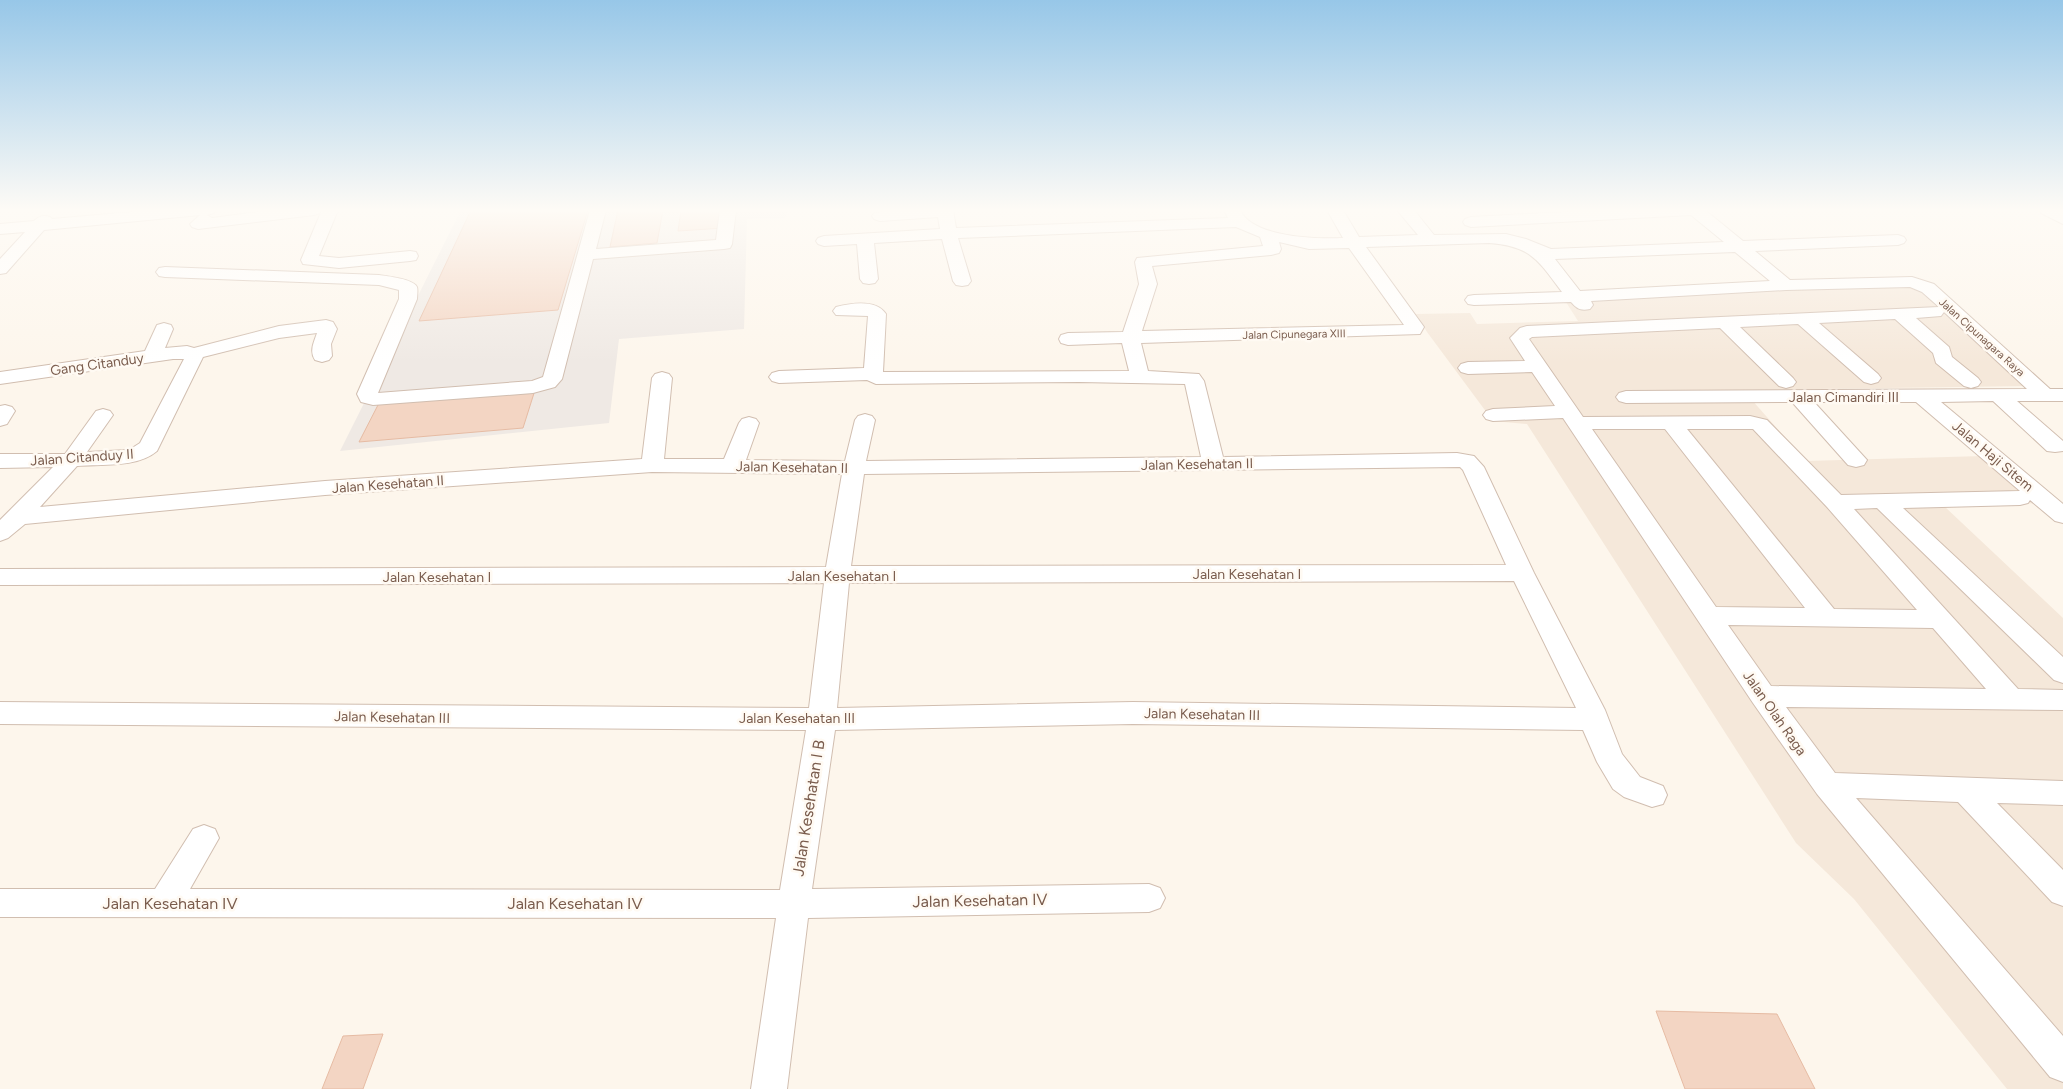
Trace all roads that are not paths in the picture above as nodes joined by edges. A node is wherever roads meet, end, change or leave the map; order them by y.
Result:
1 (317, 261) edge
2 (361, 261) edge
3 (584, 261) edge
4 (867, 261) edge
5 (957, 261) edge
6 (1156, 261) edge
7 (1367, 261) edge
8 (1547, 261) edge
9 (1756, 261) edge
10 (166, 272) dead end
11 (869, 279) dead end
12 (962, 281) dead end
13 (1786, 285) junction
14 (1575, 297) junction
15 (1474, 300) dead end
16 (842, 311) dead end
17 (1935, 312) dead end
18 (1900, 314) junction
19 (1880, 315) junction
20 (1803, 319) junction
21 (1725, 323) junction
22 (1605, 328) junction
23 (164, 329) dead end
24 (1130, 338) junction
25 (1068, 339) dead end
26 (194, 354) junction
27 (322, 356) dead end
28 (152, 357) junction
29 (1943, 359) junction
30 (1539, 366) junction
31 (1468, 368) dead end
32 (873, 374) junction
33 (779, 377) dead end
34 (1140, 377) junction
35 (0, 378) edge
36 (662, 378) dead end
37 (1871, 378) dead end
38 (1971, 382) dead end
39 (1793, 390) junction
40 (2054, 395) edge
41 (1998, 396) junction
42 (1923, 397) junction
43 (1626, 398) dead end
44 (103, 415) dead end
45 (1493, 415) dead end
46 (1573, 418) junction
47 (866, 420) dead end
48 (749, 423) dead end
49 (1671, 423) junction
50 (2055, 446) dead end
51 (71, 460) junction
52 (1856, 460) dead end
53 (0, 461) edge
54 (1214, 464) junction
55 (652, 465) junction
56 (732, 466) junction
57 (854, 468) junction
58 (2063, 493) edge
59 (2028, 496) junction
60 (1883, 501) junction
61 (1834, 502) junction
62 (2063, 516) edge
63 (18, 517) junction
64 (0, 533) edge
65 (1522, 574) junction
66 (836, 576) junction
67 (0, 577) edge
68 (1708, 616) junction
69 (1827, 618) junction
70 (1938, 619) junction
71 (2063, 673) edge
72 (1762, 696) junction
73 (2010, 698) junction
74 (2063, 700) edge
75 (0, 712) edge
76 (822, 718) junction
77 (1593, 719) junction
78 (1827, 785) junction
79 (1966, 790) junction
80 (2063, 793) edge
81 (1652, 795) dead end
82 (204, 838) dead end
83 (2063, 892) edge
84 (1149, 898) dead end
85 (0, 903) edge
86 (164, 903) junction
87 (794, 904) junction
88 (2063, 1064) edge
89 (769, 1089) edge

1 - 2 street
3 - 10 street
4 - 11 street
5 - 12 street
6 - 24 street
7 - 24 street, Jalan Cipunegara XIII
8 - 14 street
9 - 13 street
13 - 14 street, Jalan Cipunagara Raya
13 - 40 street, Jalan Cipunagara Raya
14 - 15 street, Jalan Cipunagara Raya
14 - 22 street
16 - 32 street
17 - 18 street
18 - 19 street
18 - 29 street
19 - 20 street
19 - 29 street
20 - 21 street
20 - 37 street
21 - 22 street
21 - 39 street
22 - 30 street, Jalan Olah Raga
23 - 28 street
24 - 25 street, Jalan Cipunegara XIII
24 - 34 street
26 - 27 street, Gang Citanduy
26 - 28 street, Gang Citanduy
26 - 51 street, Jalan Citanduy II
28 - 35 street, Gang Citanduy
29 - 38 street
30 - 31 street
30 - 46 street, Jalan Olah Raga
32 - 33 street
32 - 34 street
34 - 54 street
36 - 55 street
39 - 42 street, Jalan Cimandiri III
39 - 43 street, Jalan Cimandiri III
39 - 52 street
40 - 41 street, Jalan Cimandiri III
41 - 42 street, Jalan Cimandiri III
41 - 50 street
42 - 59 street, Jalan Haji Sitem
44 - 51 street
45 - 46 street
46 - 49 street
46 - 68 street, Jalan Olah Raga
47 - 57 street, Jalan Kesehatan I B
48 - 56 street
49 - 61 street
49 - 69 street
51 - 53 street, Jalan Citanduy II
51 - 63 street
54 - 57 street, Jalan Kesehatan II
54 - 65 street, Jalan Kesehatan II
55 - 56 street, Jalan Kesehatan II
55 - 63 street, Jalan Kesehatan II
56 - 57 street, Jalan Kesehatan II
57 - 66 street, Jalan Kesehatan I B
58 - 59 street
59 - 60 street
59 - 62 street, Jalan Haji Sitem
60 - 61 street
60 - 71 street
61 - 70 street
63 - 64 street
65 - 66 street, Jalan Kesehatan I
65 - 77 street
66 - 67 street, Jalan Kesehatan I
66 - 76 street, Jalan Kesehatan I B
68 - 69 street
68 - 72 street, Jalan Olah Raga
69 - 70 street
70 - 73 street
72 - 73 street
72 - 78 street, Jalan Olah Raga
73 - 74 street
75 - 76 street, Jalan Kesehatan III
76 - 77 street, Jalan Kesehatan III
76 - 87 street, Jalan Kesehatan I B
77 - 81 street
78 - 79 street
78 - 88 street, Jalan Olah Raga
79 - 80 street
79 - 83 street
82 - 86 street
84 - 87 street, Jalan Kesehatan IV
85 - 86 street, Jalan Kesehatan IV
86 - 87 street, Jalan Kesehatan IV
87 - 89 street, Jalan Kesehatan I B

